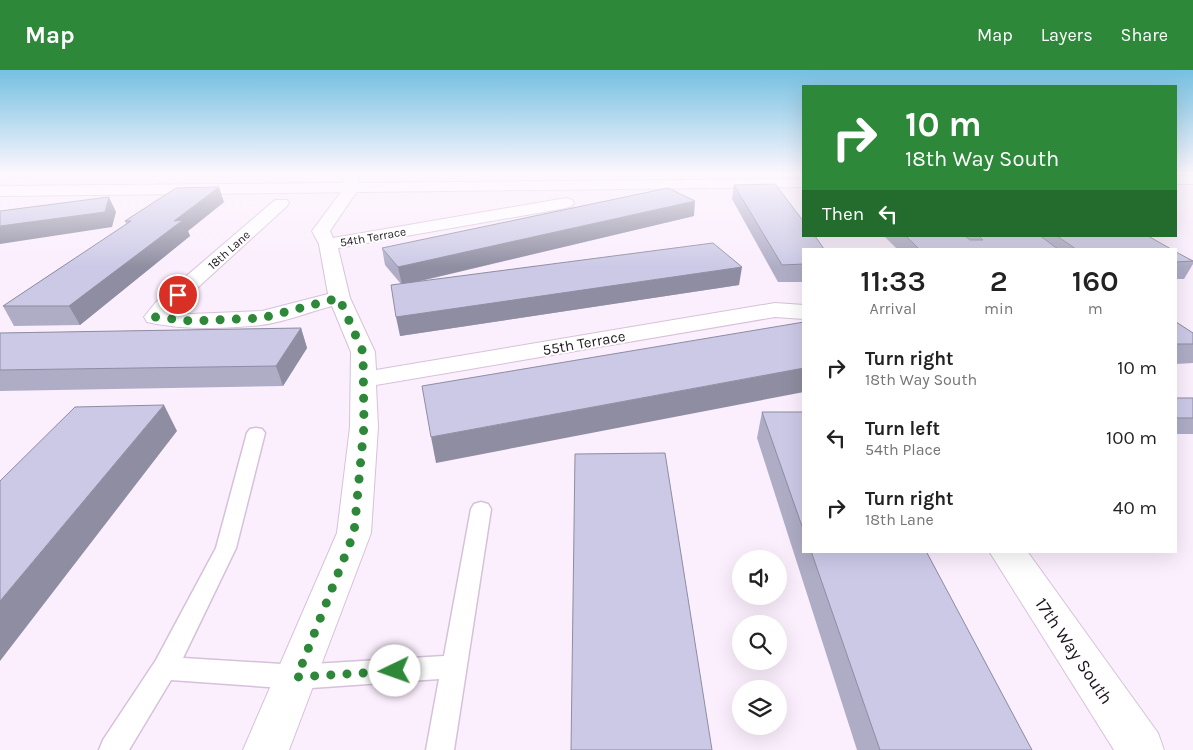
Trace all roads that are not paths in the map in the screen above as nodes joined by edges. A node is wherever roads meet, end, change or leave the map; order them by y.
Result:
1 (81, 205) edge
2 (279, 205) edge
3 (337, 205) edge
4 (556, 205) edge
5 (68, 206) edge
6 (328, 244) junction
7 (339, 298) junction
8 (802, 312) edge
9 (364, 380) junction
10 (256, 433) dead end
11 (481, 509) dead end
12 (1008, 553) edge
13 (454, 667) junction
14 (165, 668) junction
15 (297, 677) junction
16 (113, 750) edge
17 (266, 750) edge
18 (440, 750) edge
19 (1141, 750) edge

1 - 5 street
2 - 7 street, 18th Lane
3 - 6 street
4 - 6 street, 54th Terrace
6 - 7 street
7 - 9 street
8 - 9 street, 55th Terrace
9 - 15 street
10 - 14 lane
11 - 13 lane
12 - 19 street, 17th Way South
13 - 15 lane
13 - 18 lane
14 - 15 lane
14 - 16 lane
15 - 17 street

